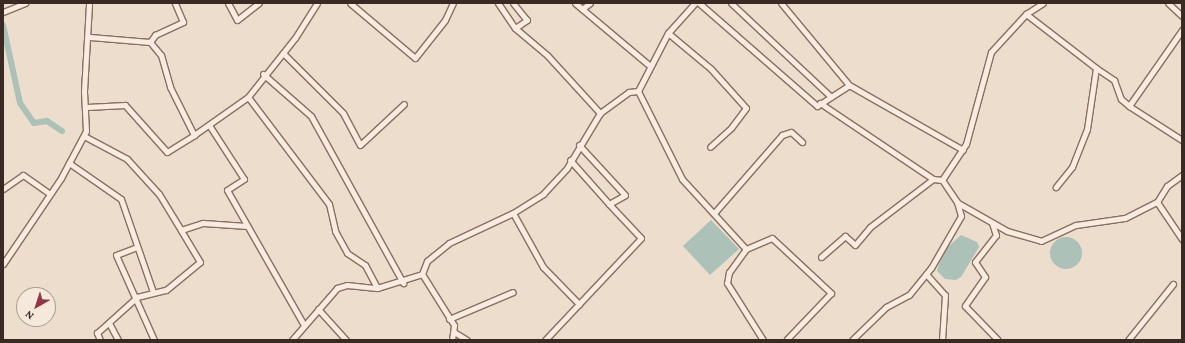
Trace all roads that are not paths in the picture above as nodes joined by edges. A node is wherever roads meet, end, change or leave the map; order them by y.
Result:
1 (25, 3) edge
2 (90, 3) edge
3 (175, 3) edge
4 (228, 3) edge
5 (259, 3) edge
6 (317, 3) edge
7 (350, 3) edge
8 (453, 3) edge
9 (498, 3) edge
10 (512, 3) edge
11 (575, 3) edge
12 (590, 3) edge
13 (695, 3) edge
14 (699, 3) edge
15 (731, 3) edge
16 (781, 3) edge
17 (1043, 3) edge
18 (1168, 3) edge
19 (582, 9) junction
20 (4, 12) edge
21 (1026, 14) junction
22 (1182, 16) edge
23 (515, 28) junction
24 (1182, 30) edge
25 (668, 33) junction
26 (90, 37) junction
27 (150, 42) junction
28 (283, 53) junction
29 (650, 66) junction
30 (1096, 68) junction
31 (263, 74) junction
32 (848, 85) junction
33 (638, 91) junction
34 (248, 97) junction
35 (831, 97) junction
36 (820, 103) junction
37 (404, 104) dead end
38 (1129, 106) junction
39 (87, 107) junction
40 (600, 113) junction
41 (209, 125) junction
42 (194, 135) junction
43 (84, 136) junction
44 (1182, 140) edge
45 (802, 142) dead end
46 (579, 145) junction
47 (710, 146) dead end
48 (963, 150) junction
49 (570, 160) junction
50 (69, 162) junction
51 (1182, 175) edge
52 (933, 179) junction
53 (942, 180) junction
54 (1056, 187) dead end
55 (3, 189) edge
56 (50, 194) junction
57 (958, 202) junction
58 (1157, 202) junction
59 (610, 204) junction
60 (715, 212) junction
61 (513, 213) junction
62 (992, 223) junction
63 (247, 226) junction
64 (181, 230) junction
65 (1182, 239) edge
66 (137, 247) junction
67 (746, 249) junction
68 (821, 257) dead end
69 (3, 264) edge
70 (422, 274) junction
71 (926, 274) junction
72 (403, 283) junction
73 (1173, 284) dead end
74 (377, 288) junction
75 (153, 292) junction
76 (513, 292) dead end
77 (137, 297) junction
78 (579, 304) junction
79 (318, 309) junction
80 (450, 319) junction
81 (109, 323) junction
82 (304, 325) junction
83 (454, 332) junction
84 (553, 339) edge
85 (787, 339) dead end
86 (100, 340) edge
87 (118, 340) edge
88 (154, 340) edge
89 (292, 340) edge
90 (346, 340) edge
91 (452, 340) edge
92 (467, 340) edge
93 (545, 340) edge
94 (763, 340) edge
95 (852, 340) edge
96 (942, 340) edge
97 (998, 340) edge
98 (1128, 340) edge

1 - 20 street
2 - 26 street
3 - 27 street
4 - 5 street
6 - 28 street
7 - 8 street
9 - 23 street
10 - 23 street
11 - 19 street
12 - 19 street
13 - 25 street
14 - 36 street
15 - 35 street
16 - 32 street
17 - 21 street
18 - 22 street
19 - 29 street
21 - 30 street
21 - 48 street
23 - 40 street
24 - 38 street
25 - 29 street
25 - 47 street
26 - 27 street
26 - 39 street
27 - 42 street
28 - 31 street
28 - 37 street
29 - 33 street
30 - 38 street
30 - 54 street
31 - 34 street
31 - 72 street
32 - 35 street
32 - 48 street
33 - 40 street
33 - 60 street
34 - 41 street
34 - 74 street
35 - 36 street
36 - 52 street
38 - 44 street
39 - 42 street
39 - 43 street
40 - 46 street
41 - 42 street
41 - 63 street
43 - 50 street
43 - 64 street
45 - 60 street
46 - 49 street
46 - 59 street
48 - 53 street
49 - 59 street
49 - 61 street
50 - 56 street
50 - 66 street
51 - 58 street
52 - 53 street
52 - 68 street
53 - 57 street
55 - 56 street
56 - 69 street
57 - 62 street
57 - 71 street
58 - 62 street
58 - 65 street
59 - 78 street
60 - 67 street
61 - 70 street
61 - 78 street
62 - 97 street
63 - 64 street
63 - 82 street
64 - 75 street
66 - 75 street
66 - 77 street
67 - 85 street
67 - 94 street
70 - 72 street
70 - 80 street
71 - 95 street
71 - 96 street
72 - 74 street
73 - 98 street
74 - 79 street
75 - 77 street
76 - 80 street
77 - 81 street
77 - 88 street
78 - 84 street
79 - 82 street
79 - 90 street
80 - 83 street
81 - 86 street
81 - 87 street
82 - 89 street
83 - 91 street
83 - 92 street
84 - 93 street

